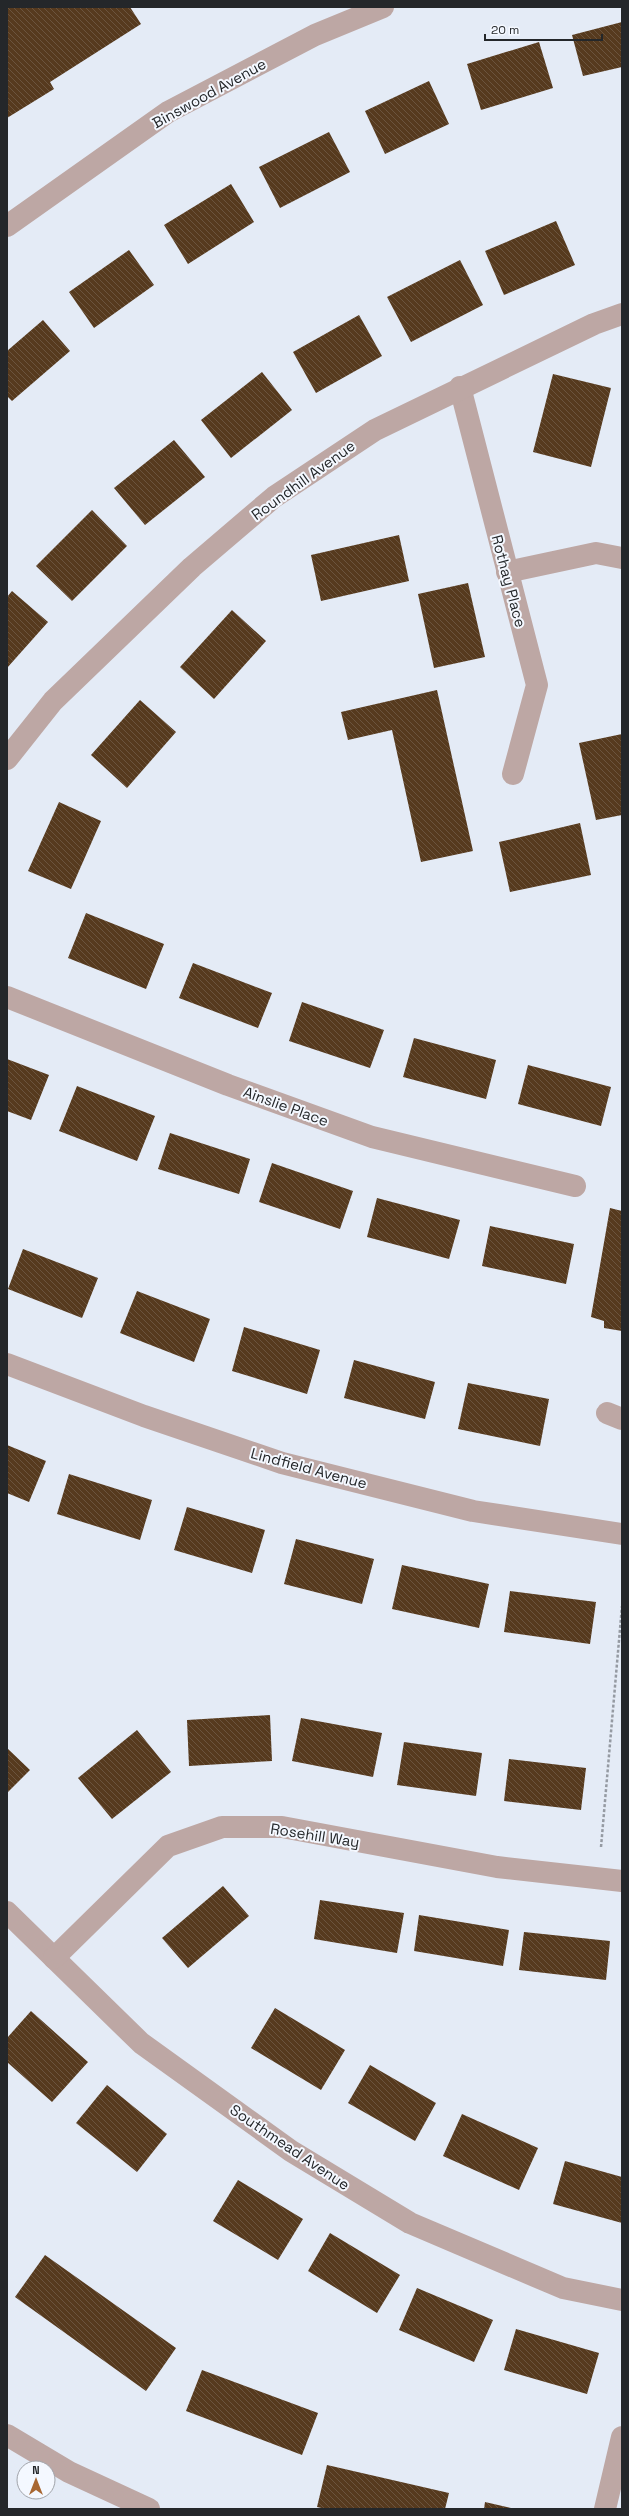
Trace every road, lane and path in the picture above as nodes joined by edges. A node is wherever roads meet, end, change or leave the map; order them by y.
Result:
1 (383, 7) edge
2 (7, 226) edge
3 (622, 314) edge
4 (460, 387) junction
5 (622, 558) edge
6 (507, 572) junction
7 (7, 759) edge
8 (513, 774) dead end
9 (7, 997) edge
10 (575, 1186) dead end
11 (7, 1364) edge
12 (622, 1534) edge
13 (622, 1606) edge
14 (598, 1879) junction
15 (622, 1881) edge
16 (7, 1912) edge
17 (54, 1958) junction
18 (622, 2300) edge
19 (7, 2435) edge
20 (622, 2437) edge
21 (149, 2509) edge
22 (605, 2509) edge

1 - 2 street, Binswood Avenue
3 - 4 street, Roundhill Avenue
4 - 6 street, Rothay Place
4 - 7 street, Roundhill Avenue
5 - 6 street
6 - 8 street, Rothay Place
9 - 10 street, Ainslie Place
11 - 12 street, Lindfield Avenue
13 - 14 path
14 - 15 street, Rosehill Way
14 - 17 street, Rosehill Way
16 - 17 street, Southmead Avenue
17 - 18 street, Southmead Avenue
19 - 21 street
20 - 22 street

